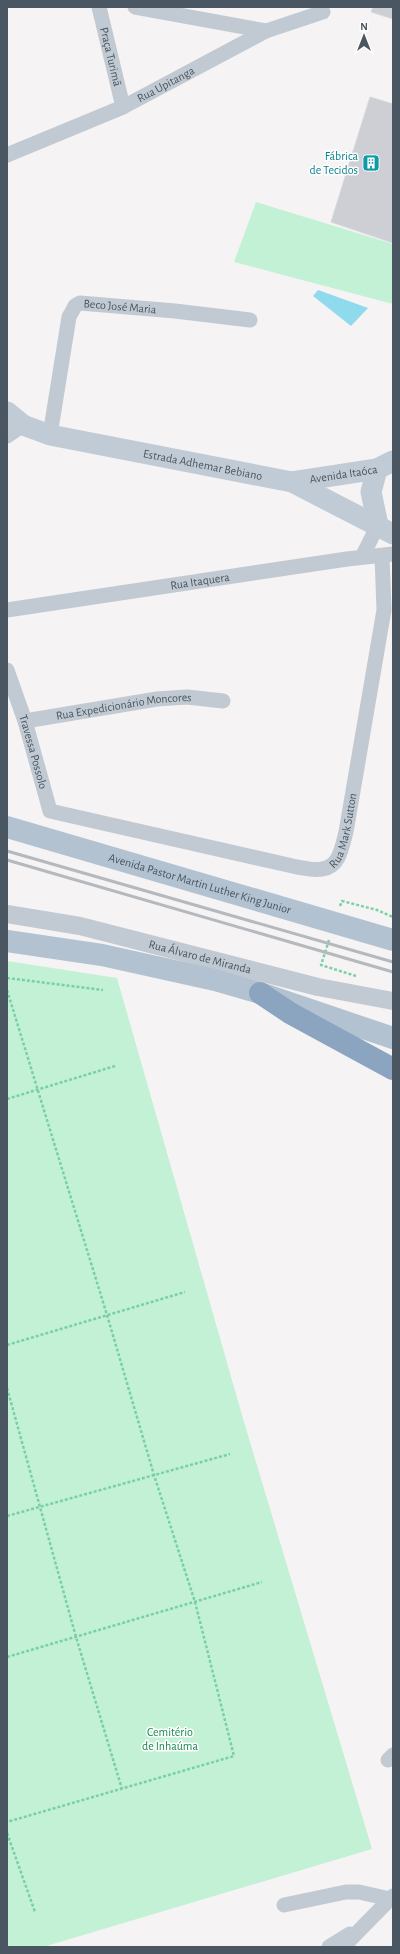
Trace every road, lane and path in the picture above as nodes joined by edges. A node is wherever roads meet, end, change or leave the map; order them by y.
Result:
1 (99, 7) edge
2 (135, 7) edge
3 (323, 12) dead end
4 (266, 30) junction
5 (123, 107) junction
6 (7, 154) edge
7 (250, 320) dead end
8 (12, 424) edge
9 (50, 435) junction
10 (385, 465) edge
11 (292, 482) junction
12 (386, 530) edge
13 (387, 555) edge
14 (362, 557) junction
15 (7, 610) edge
16 (7, 670) edge
17 (223, 701) dead end
18 (25, 721) junction
19 (50, 811) joint
20 (7, 827) edge
21 (342, 901) dead end
22 (7, 914) edge
23 (393, 917) edge
24 (7, 940) edge
25 (393, 940) edge
26 (7, 978) edge
27 (7, 990) edge
28 (103, 990) dead end
29 (260, 993) junction
30 (393, 1001) edge
31 (393, 1038) edge
32 (115, 1066) dead end
33 (393, 1069) edge
34 (38, 1089) junction
35 (7, 1099) edge
36 (185, 1292) dead end
37 (107, 1315) junction
38 (7, 1345) edge
39 (7, 1388) edge
40 (230, 1454) dead end
41 (154, 1475) junction
42 (41, 1507) junction
43 (7, 1516) edge
44 (262, 1582) dead end
45 (195, 1602) junction
46 (76, 1637) junction
47 (7, 1657) edge
48 (122, 1789) junction
49 (7, 1822) edge
50 (7, 1833) edge
51 (391, 1897) edge
52 (284, 1905) dead end
53 (35, 1912) dead end
54 (363, 1926) junction
55 (329, 1947) edge
56 (343, 1947) edge

1 - 5 street, Praça Turimã
2 - 4 street
3 - 4 street, Rua Upitanga
4 - 5 street, Rua Upitanga
5 - 6 street, Rua Upitanga
7 - 9 street, Beco José Maria
8 - 9 main road, Estrada Adhemar Bebiano
9 - 11 main road, Estrada Adhemar Bebiano
10 - 11 main road, Avenida Itaóca
10 - 12 main road
11 - 12 main road, Estrada Adhemar Bebiano
12 - 14 street
13 - 14 street, Rua Itaquera
13 - 19 street, Rua Mark Sutton
14 - 15 street, Rua Itaquera
16 - 18 street, Travessa Possolo
17 - 18 street, Rua Expedicionário Moncores
18 - 19 street, Travessa Possolo
20 - 25 main road, Avenida Pastor Martin Luther King Junior
21 - 23 path
22 - 30 street, Rua Álvaro de Miranda
24 - 29 main road
26 - 28 path
27 - 34 path
29 - 31 main road
29 - 33 highway
32 - 34 path
34 - 35 path
34 - 37 path
36 - 37 path
37 - 38 path
37 - 41 path
39 - 42 path
40 - 41 path
41 - 42 path
41 - 45 path
42 - 43 path
42 - 46 path
44 - 45 path
45 - 46 path
45 - 48 path
46 - 47 path
46 - 48 path
48 - 49 path
50 - 53 path
51 - 52 street
51 - 54 street
54 - 55 street
54 - 56 street

